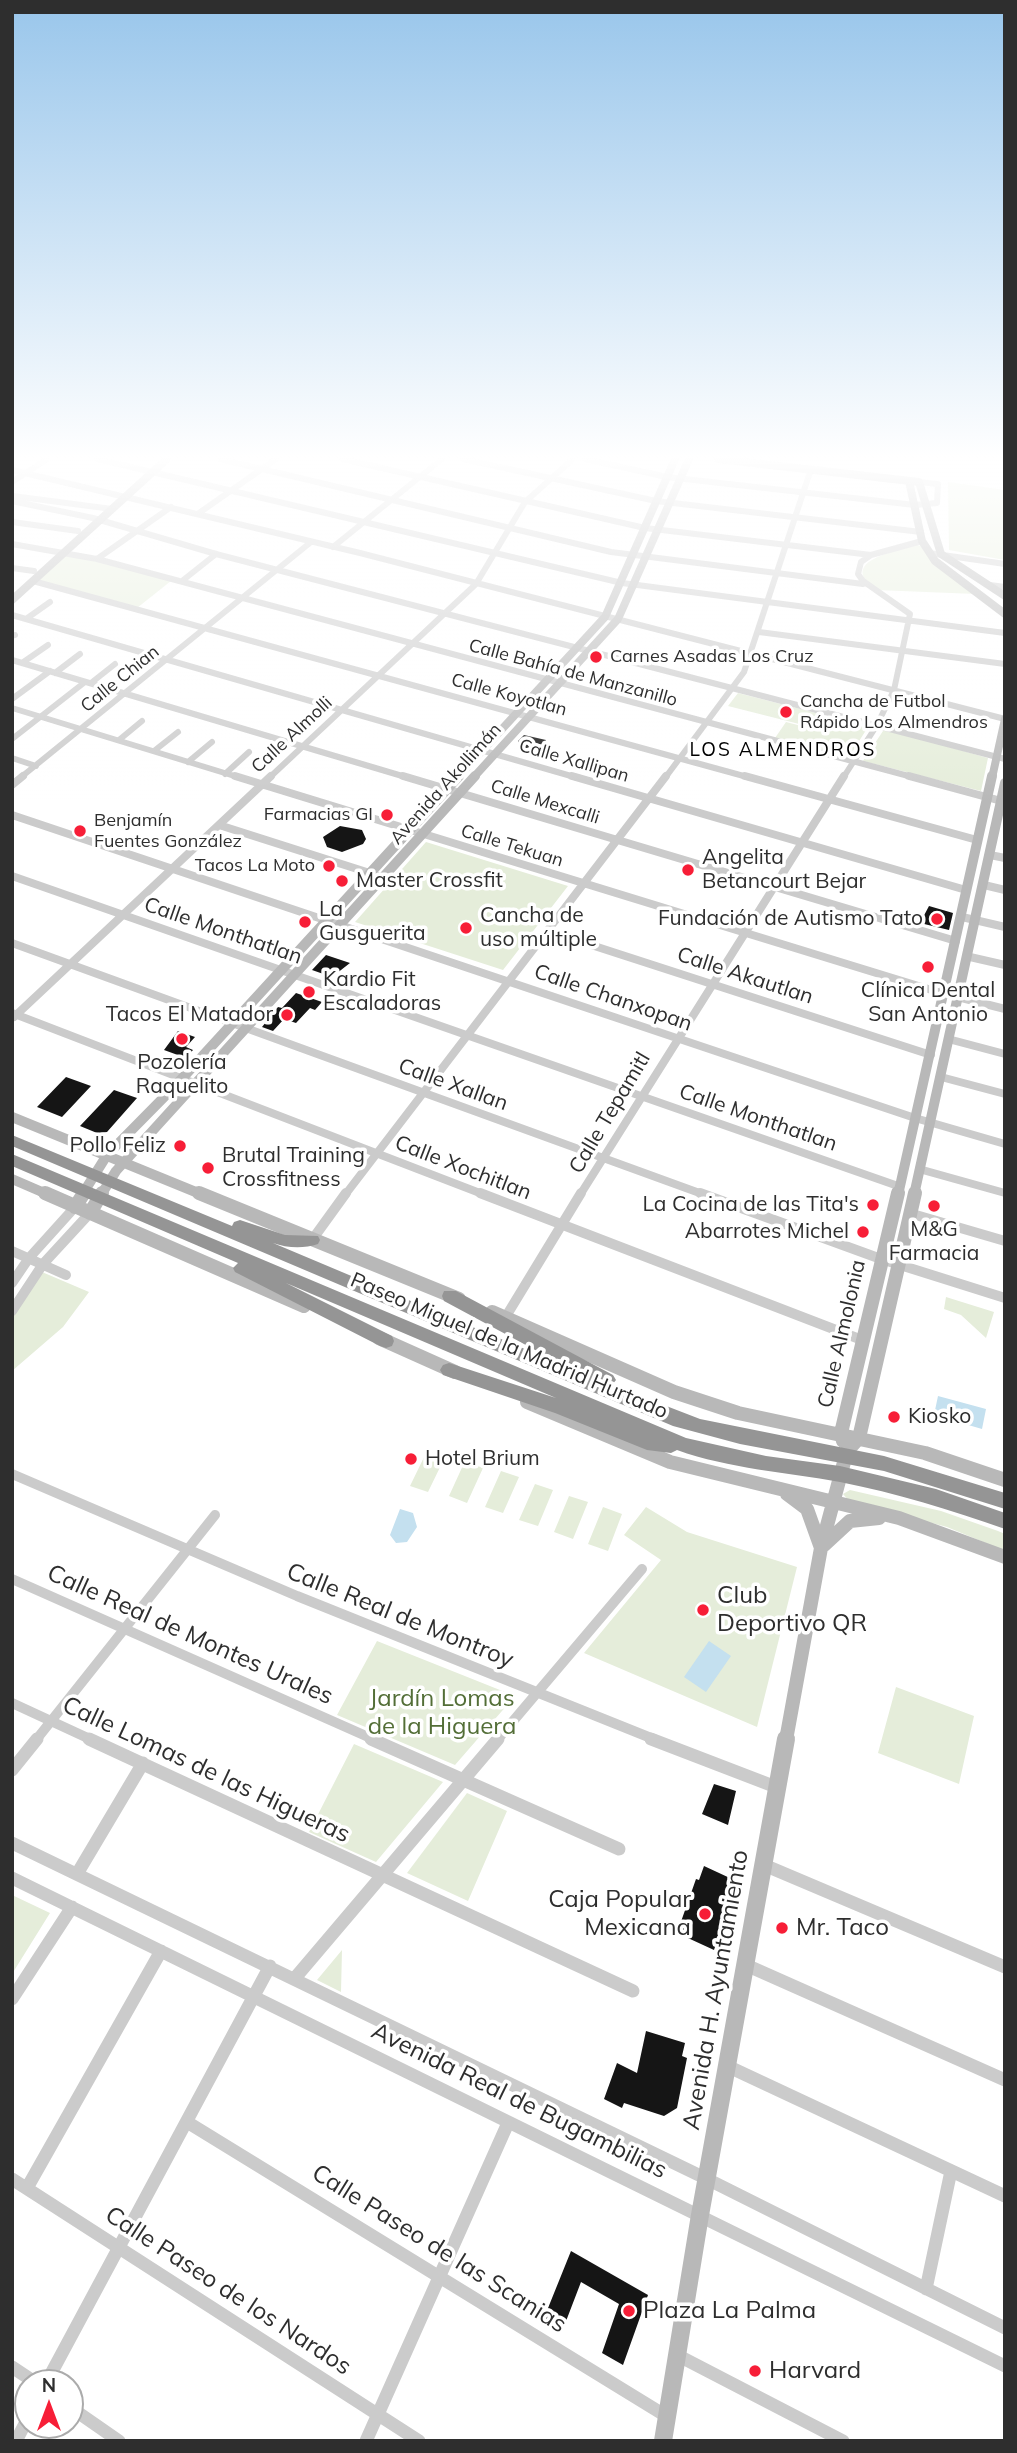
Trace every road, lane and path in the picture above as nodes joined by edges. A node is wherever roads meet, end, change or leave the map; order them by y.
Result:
1 (31, 573) edge
2 (40, 573) edge
3 (154, 573) edge
4 (191, 573) edge
5 (272, 573) edge
6 (295, 573) edge
7 (435, 573) edge
8 (482, 573) edge
9 (578, 573) edge
10 (626, 573) edge
11 (639, 573) edge
12 (778, 573) edge
13 (788, 573) edge
14 (858, 573) edge
15 (951, 573) edge
16 (972, 573) edge
17 (33, 581) junction
18 (182, 581) junction
19 (622, 583) junction
20 (476, 584) junction
21 (635, 584) junction
22 (863, 584) junction
23 (990, 585) junction
24 (1005, 587) edge
25 (12, 591) edge
26 (1005, 596) edge
27 (242, 598) junction
28 (12, 600) edge
29 (50, 602) dead end
30 (768, 602) junction
31 (445, 613) junction
32 (1005, 614) edge
33 (12, 615) edge
34 (605, 617) junction
35 (26, 619) junction
36 (618, 619) junction
37 (909, 620) junction
38 (205, 628) junction
39 (759, 632) junction
40 (1005, 633) edge
41 (48, 645) dead end
42 (411, 645) junction
43 (578, 647) junction
44 (590, 650) junction
45 (904, 652) junction
46 (752, 653) junction
47 (80, 654) dead end
48 (167, 660) junction
49 (15, 661) edge
50 (115, 664) dead end
51 (1005, 664) edge
52 (53, 672) junction
53 (378, 676) junction
54 (544, 680) junction
55 (88, 682) junction
56 (559, 684) junction
57 (733, 687) junction
58 (894, 690) junction
59 (125, 694) junction
60 (12, 699) edge
61 (12, 708) edge
62 (342, 710) junction
63 (516, 713) junction
64 (41, 716) junction
65 (530, 717) junction
66 (1005, 719) edge
67 (142, 721) dead end
68 (707, 722) junction
69 (877, 726) junction
70 (82, 728) junction
71 (178, 732) dead end
72 (12, 739) edge
73 (119, 740) junction
74 (212, 741) dead end
75 (303, 746) junction
76 (154, 751) junction
77 (482, 751) junction
78 (249, 752) dead end
79 (496, 755) junction
80 (1000, 757) edge
81 (12, 758) edge
82 (679, 758) junction
83 (188, 762) junction
84 (853, 762) junction
85 (36, 766) junction
86 (225, 774) junction
87 (1005, 783) edge
88 (12, 785) edge
89 (261, 785) junction
90 (447, 789) junction
91 (461, 793) junction
92 (987, 797) junction
93 (648, 798) junction
94 (831, 800) junction
95 (1003, 802) edge
96 (12, 815) edge
97 (219, 825) junction
98 (408, 830) junction
99 (424, 835) junction
100 (977, 840) junction
101 (619, 841) junction
102 (802, 843) junction
103 (990, 855) junction
104 (1005, 858) edge
105 (172, 869) junction
106 (369, 873) junction
107 (12, 876) edge
108 (384, 878) junction
109 (584, 884) junction
110 (984, 885) junction
111 (774, 887) junction
112 (966, 890) junction
113 (1005, 890) edge
114 (123, 915) junction
115 (962, 916) junction
116 (327, 920) junction
117 (976, 920) junction
118 (341, 925) junction
119 (1005, 927) edge
120 (548, 931) junction
121 (743, 932) junction
122 (956, 941) junction
123 (12, 943) edge
124 (970, 957) junction
125 (70, 964) junction
126 (1005, 965) edge
127 (282, 970) junction
128 (296, 975) junction
129 (510, 981) junction
130 (712, 984) junction
131 (945, 992) junction
132 (960, 995) junction
133 (1005, 1007) edge
134 (14, 1016) edge
135 (233, 1024) junction
136 (247, 1029) junction
137 (468, 1035) junction
138 (676, 1038) junction
139 (952, 1040) junction
140 (1005, 1054) edge
141 (931, 1055) junction
142 (941, 1077) junction
143 (182, 1078) junction
144 (196, 1084) junction
145 (423, 1093) junction
146 (1005, 1094) edge
147 (640, 1095) junction
148 (12, 1117) edge
149 (915, 1118) junction
150 (929, 1123) junction
151 (12, 1140) edge
152 (1005, 1144) edge
153 (376, 1153) junction
154 (107, 1155) junction
155 (603, 1158) junction
156 (12, 1160) edge
157 (124, 1162) junction
158 (919, 1169) junction
159 (102, 1177) junction
160 (12, 1179) edge
161 (898, 1185) junction
162 (92, 1193) junction
163 (1005, 1193) edge
164 (163, 1204) junction
165 (75, 1206) junction
166 (90, 1213) junction
167 (909, 1213) junction
168 (153, 1220) junction
169 (563, 1225) junction
170 (312, 1240) junction
171 (1005, 1241) edge
172 (12, 1251) edge
173 (29, 1258) junction
174 (881, 1259) junction
175 (43, 1264) junction
176 (897, 1265) junction
177 (66, 1275) dead end
178 (12, 1283) edge
179 (450, 1296) junction
180 (1005, 1298) edge
181 (12, 1311) edge
182 (505, 1318) junction
183 (862, 1340) junction
184 (386, 1341) junction
185 (449, 1370) junction
186 (679, 1421) junction
187 (841, 1433) junction
188 (859, 1438) junction
189 (684, 1445) junction
190 (846, 1453) junction
191 (12, 1474) edge
192 (840, 1474) junction
193 (1005, 1479) edge
194 (778, 1489) junction
195 (834, 1500) junction
196 (1005, 1501) edge
197 (215, 1515) dead end
198 (899, 1518) junction
199 (1005, 1521) edge
200 (821, 1548) junction
201 (186, 1551) junction
202 (1005, 1557) edge
203 (642, 1569) dead end
204 (12, 1579) edge
205 (124, 1629) junction
206 (536, 1694) junction
207 (12, 1703) edge
208 (52, 1721) junction
209 (143, 1763) junction
210 (12, 1770) edge
211 (463, 1779) junction
212 (776, 1787) junction
213 (12, 1843) edge
214 (619, 1849) dead end
215 (764, 1865) junction
216 (77, 1874) junction
217 (382, 1875) junction
218 (12, 1878) edge
219 (72, 1907) junction
220 (161, 1951) junction
221 (746, 1965) junction
222 (270, 1966) junction
223 (1005, 1967) edge
224 (295, 1978) junction
225 (633, 1991) dead end
226 (254, 1997) junction
227 (12, 1999) edge
228 (727, 2066) junction
229 (1005, 2080) edge
230 (187, 2122) junction
231 (508, 2123) junction
232 (951, 2171) junction
233 (12, 2179) edge
234 (706, 2179) junction
235 (27, 2188) junction
236 (1005, 2196) edge
237 (700, 2215) junction
238 (119, 2248) junction
239 (438, 2276) junction
240 (926, 2289) junction
241 (1005, 2328) edge
242 (676, 2354) junction
243 (1005, 2366) edge
244 (54, 2369) edge
245 (378, 2414) junction
246 (666, 2416) junction
247 (84, 2417) edge
248 (119, 2441) edge
249 (366, 2441) edge
250 (419, 2441) edge
251 (663, 2441) edge
252 (843, 2441) edge

1 - 25 street
2 - 17 street
3 - 18 street, Calle Bahía de Manzanillo
4 - 18 street
5 - 27 street, Calle Chian
6 - 31 street
7 - 20 street
8 - 20 street, Calle Almolli
9 - 19 street
10 - 19 street, Avenida Akollimán
11 - 21 street, Avenida Akollimán
12 - 30 street
13 - 22 street
14 - 22 street
15 - 32 street
16 - 23 street
17 - 28 street
17 - 38 street, Calle Koyotlan
18 - 27 street, Calle Bahía de Manzanillo
19 - 21 street
19 - 34 street, Avenida Akollimán
20 - 31 street, Calle Almolli
20 - 34 street
21 - 30 street
21 - 36 street, Avenida Akollimán
22 - 37 street
23 - 24 street
23 - 26 street
27 - 38 street, Calle Chian
27 - 42 street, Calle Bahía de Manzanillo
29 - 35 street
30 - 37 street
30 - 39 street
31 - 42 street, Calle Almolli
31 - 43 street
33 - 35 street, Calle Xallipan
34 - 36 street
34 - 43 street, Avenida Akollimán
35 - 48 street, Calle Xallipan
36 - 44 street, Avenida Akollimán
36 - 46 street
37 - 40 street
37 - 45 street, Calle Tepamitl
38 - 48 street, Calle Chian
38 - 53 street, Calle Koyotlan
39 - 45 street
39 - 46 street
41 - 49 street
42 - 53 street, Calle Almolli
42 - 54 street, Calle Bahía de Manzanillo
43 - 44 street
43 - 54 street, Avenida Akollimán
44 - 56 street, Avenida Akollimán
44 - 57 street
45 - 51 street
45 - 58 street, Calle Tepamitl
46 - 57 street
46 - 58 street
47 - 52 street
48 - 59 street, Calle Chian
48 - 62 street, Calle Xallipan
49 - 52 street, Calle Mexcalli
50 - 55 street
52 - 55 street, Calle Mexcalli
52 - 60 street
53 - 62 street, Calle Almolli
53 - 63 street, Calle Koyotlan
54 - 56 street, Calle Bahía de Manzanillo
54 - 63 street, Avenida Akollimán
55 - 59 street, Calle Mexcalli
55 - 64 street
56 - 65 street, Avenida Akollimán
56 - 68 street, Calle Bahía de Manzanillo
57 - 68 street
57 - 69 street
58 - 66 street
58 - 69 street, Calle Tepamitl
59 - 70 street, Calle Chian
59 - 75 street, Calle Mexcalli
61 - 64 street, Calle Tekuan
62 - 75 street, Calle Almolli
62 - 77 street, Calle Xallipan
63 - 65 street, Calle Koyotlan
63 - 77 street, Avenida Akollimán
64 - 70 street, Calle Tekuan
64 - 72 street
65 - 79 street, Avenida Akollimán
65 - 82 street, Calle Koyotlan
66 - 80 street, Calle Almolonia
67 - 73 street
68 - 82 street
68 - 84 street, Calle Bahía de Manzanillo
69 - 80 street
69 - 84 street, Calle Tepamitl
70 - 73 street, Calle Tekuan
70 - 85 street, Calle Chian
71 - 76 street
73 - 76 street, Calle Tekuan
74 - 83 street
75 - 89 street, Calle Almolli
75 - 90 street, Calle Mexcalli
76 - 83 street, Calle Tekuan
77 - 79 street, Calle Xallipan
77 - 90 street, Avenida Akollimán
78 - 86 street
79 - 91 street, Avenida Akollimán
79 - 93 street, Calle Xallipan
80 - 92 street, Calle Almolonia
81 - 85 street
82 - 93 street
82 - 94 street, Calle Koyotlan
83 - 86 street, Calle Tekuan
84 - 92 street, Calle Bahía de Manzanillo
84 - 94 street, Calle Tepamitl
85 - 88 street, Calle Chian
86 - 89 street, Calle Tekuan
87 - 95 street, Calle Almolonia
89 - 97 street, Calle Almolli
89 - 98 street, Calle Tekuan
90 - 91 street, Calle Mexcalli
90 - 98 street, Avenida Akollimán
91 - 99 street, Avenida Akollimán
91 - 101 street, Calle Mexcalli
92 - 95 street, Calle Bahía de Manzanillo
92 - 100 street, Calle Almolonia
93 - 101 street
93 - 102 street, Calle Xallipan
94 - 100 street, Calle Koyotlan
94 - 102 street, Calle Tepamitl
95 - 103 street, Calle Almolonia
96 - 105 street, Calle Chanxopan
97 - 105 street, Calle Almolli
97 - 106 street
98 - 99 street, Calle Tekuan
98 - 106 street, Avenida Akollimán
99 - 108 street, Avenida Akollimán
99 - 109 street, Calle Tekuan
100 - 112 street, Calle Almolonia
101 - 109 street
101 - 111 street, Calle Mexcalli
102 - 111 street, Calle Tepamitl
102 - 112 street, Calle Xallipan
103 - 104 street
103 - 110 street, Calle Almolonia
105 - 114 street, Calle Almolli
105 - 116 street, Calle Chanxopan
106 - 108 street
106 - 116 street, Avenida Akollimán
107 - 114 street, Calle Monthatlan
108 - 118 street, Avenida Akollimán
109 - 120 street
109 - 121 street, Calle Tekuan
110 - 113 street
110 - 117 street, Calle Almolonia
111 - 121 street, Calle Tepamitl
111 - 122 street, Calle Mexcalli
112 - 115 street, Calle Almolonia
114 - 125 street, Calle Almolli
114 - 127 street, Calle Monthatlan
115 - 117 street
115 - 122 street, Calle Almolonia
116 - 118 street, Calle Chanxopan
116 - 127 street, Avenida Akollimán
117 - 119 street
117 - 124 street, Calle Almolonia
118 - 128 street, Avenida Akollimán
118 - 129 street, Calle Chanxopan
120 - 129 street
120 - 130 street, Calle Akautlan
121 - 130 street, Calle Tepamitl
121 - 131 street, Calle Tekuan
122 - 131 street, Calle Almolonia
123 - 125 street, Calle Xallan
124 - 126 street
124 - 132 street, Calle Almolonia
125 - 134 street, Calle Almolli
125 - 135 street, Calle Xallan
127 - 128 street, Calle Monthatlan
127 - 135 street, Avenida Akollimán
128 - 136 street, Avenida Akollimán
128 - 137 street, Calle Monthatlan
129 - 137 street
129 - 138 street, Calle Chanxopan
130 - 138 street, Calle Tepamitl
130 - 141 street, Calle Akautlan
131 - 132 street, Calle Tekuan
131 - 141 street, Calle Almolonia
132 - 133 street, Calle Tekuan
132 - 139 street, Calle Almolonia
134 - 143 street, Calle Xochitlan
135 - 136 street, Calle Xallan
135 - 143 street, Avenida Akollimán
136 - 144 street, Avenida Akollimán
136 - 145 street, Calle Xallan
137 - 145 street
137 - 147 street, Calle Monthatlan
138 - 147 street, Calle Tepamitl
138 - 149 street, Calle Chanxopan
139 - 140 street
139 - 142 street, Calle Almolonia
141 - 149 street, Calle Almolonia
142 - 146 street
142 - 150 street, Calle Almolonia
143 - 144 street, Calle Xochitlan
143 - 154 street, Avenida Akollimán
144 - 153 street, Calle Xochitlan
144 - 157 street, Avenida Akollimán
145 - 153 street
145 - 155 street, Calle Xallan
147 - 155 street, Calle Tepamitl
147 - 161 street, Calle Monthatlan
148 - 154 street
149 - 150 street, Calle Chanxopan
149 - 161 street, Calle Almolonia
150 - 152 street, Calle Chanxopan
150 - 158 street, Calle Almolonia
151 - 159 highway, Paseo Miguel de la Madrid Hurtado
153 - 169 street, Calle Xochitlan
153 - 170 street
154 - 157 street
154 - 159 street, Avenida Akollimán
155 - 169 street, Calle Tepamitl
155 - 174 street, Calle Xallan
156 - 162 highway, Paseo Miguel de la Madrid Hurtado
157 - 159 street, Avenida Akollimán
157 - 170 street
158 - 163 street
158 - 167 street, Calle Almolonia
159 - 162 street, Avenida Akollimán
159 - 164 highway, Paseo Miguel de la Madrid Hurtado
160 - 165 street
161 - 174 street, Calle Almolonia
162 - 165 street
162 - 166 street
162 - 168 highway, Paseo Miguel de la Madrid Hurtado
164 - 170 highway
164 - 186 highway, Paseo Miguel de la Madrid Hurtado
165 - 166 street
165 - 173 street
166 - 175 street
166 - 184 street
167 - 171 street
167 - 176 street, Calle Almolonia
168 - 184 highway
168 - 189 highway, Paseo Miguel de la Madrid Hurtado
169 - 182 street, Calle Tepamitl
169 - 183 street, Calle Xochitlan
170 - 179 street
172 - 173 street
173 - 175 street
173 - 178 street
174 - 176 street, Calle Xallan
174 - 183 street, Calle Almolonia
175 - 177 street
175 - 181 street
176 - 180 street
176 - 188 street, Calle Almolonia
179 - 182 street
179 - 186 highway
182 - 187 street
183 - 187 street, Calle Almolonia
184 - 185 street
185 - 189 highway
185 - 194 street
186 - 190 highway, Paseo Miguel de la Madrid Hurtado
187 - 188 street
187 - 190 street, Calle Almolonia
188 - 190 street
188 - 193 street
189 - 192 highway, Paseo Miguel de la Madrid Hurtado
190 - 192 street
190 - 196 highway, Paseo Miguel de la Madrid Hurtado
191 - 201 street, Calle Real de Montroy
192 - 195 street
192 - 199 highway, Paseo Miguel de la Madrid Hurtado
194 - 195 street
194 - 200 street
195 - 198 street
195 - 200 street, Avenida H. Ayuntamiento
197 - 201 street
198 - 200 street
198 - 202 street
200 - 212 street, Avenida H. Ayuntamiento
201 - 205 street
201 - 206 street, Calle Real de Montroy
203 - 206 street
204 - 205 street, Calle Real de Montes Urales
205 - 208 street
205 - 211 street, Calle Real de Montes Urales
206 - 211 street
206 - 212 street, Calle Real de Montroy
207 - 208 street, Calle Lomas de las Higueras
208 - 209 street, Calle Lomas de las Higueras
208 - 210 street
209 - 216 street
209 - 217 street, Calle Lomas de las Higueras
211 - 214 street, Calle Real de Montes Urales
211 - 217 street
212 - 215 street, Avenida H. Ayuntamiento
213 - 216 street, Avenida Real de Bugambilias
215 - 221 street, Avenida H. Ayuntamiento
215 - 223 street
216 - 222 street, Avenida Real de Bugambilias
217 - 224 street
217 - 225 street, Calle Lomas de las Higueras
218 - 219 street, Avenida Real de Bugambilias
219 - 220 street, Avenida Real de Bugambilias
219 - 227 street
220 - 226 street, Avenida Real de Bugambilias
220 - 235 street
221 - 228 street, Avenida H. Ayuntamiento
221 - 229 street
222 - 224 street, Avenida Real de Bugambilias
222 - 226 street
224 - 234 street, Avenida Real de Bugambilias
226 - 230 street
226 - 231 street, Avenida Real de Bugambilias
228 - 232 street
228 - 234 street, Avenida H. Ayuntamiento
230 - 238 street
230 - 239 street, Calle Paseo de las Scanias
231 - 237 street, Avenida Real de Bugambilias
231 - 239 street
232 - 236 street
232 - 240 street
233 - 235 street, Calle Paseo de los Nardos
234 - 237 street, Avenida H. Ayuntamiento
234 - 240 street, Avenida Real de Bugambilias
235 - 238 street, Calle Paseo de los Nardos
237 - 242 street, Avenida H. Ayuntamiento
237 - 243 street, Avenida Real de Bugambilias
238 - 244 street
238 - 245 street, Calle Paseo de los Nardos
239 - 245 street
239 - 246 street, Calle Paseo de las Scanias
240 - 241 street, Avenida Real de Bugambilias
242 - 246 street, Avenida H. Ayuntamiento
242 - 252 street
245 - 249 street
245 - 250 street, Calle Paseo de los Nardos
246 - 251 street, Avenida H. Ayuntamiento
247 - 248 street

